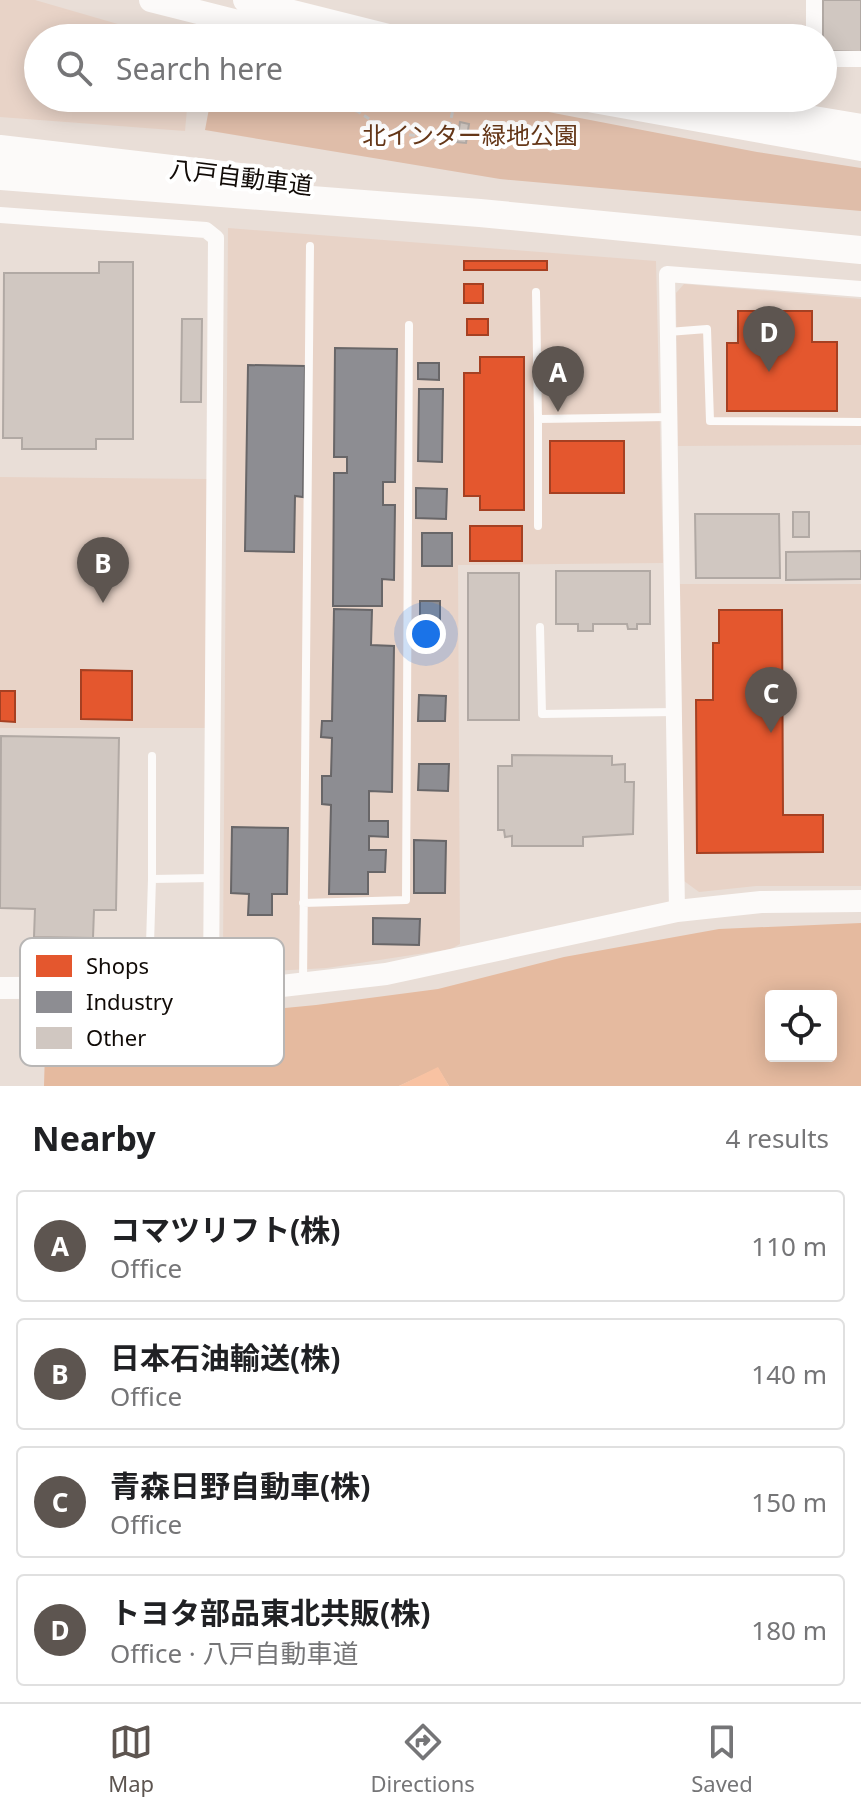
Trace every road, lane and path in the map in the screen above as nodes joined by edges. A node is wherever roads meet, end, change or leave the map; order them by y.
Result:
1 (151, 0) edge
2 (245, 0) edge
3 (814, 0) edge
4 (246, 24) edge
5 (340, 24) edge
6 (814, 24) edge
7 (837, 59) edge
8 (861, 59) edge
9 (359, 112) edge
10 (453, 112) edge
11 (655, 112) edge
12 (777, 112) edge
13 (861, 126) edge
14 (0, 149) edge
15 (861, 149) edge
16 (0, 176) edge
17 (480, 213) junction
18 (0, 215) edge
19 (310, 246) dead end
20 (861, 250) edge
21 (861, 289) edge
22 (536, 292) dead end
23 (409, 325) dead end
24 (668, 332) junction
25 (669, 417) junction
26 (538, 419) junction
27 (861, 422) edge
28 (538, 526) dead end
29 (540, 627) dead end
30 (674, 712) junction
31 (152, 756) dead end
32 (211, 878) junction
33 (152, 879) junction
34 (861, 901) edge
35 (303, 903) junction
36 (677, 911) junction
37 (150, 938) edge
38 (211, 938) edge
39 (303, 984) junction
40 (284, 985) edge
41 (0, 988) edge
42 (20, 988) edge

1 - 4 main road
2 - 5 main road
3 - 6 street
7 - 8 street
9 - 10 path
11 - 15 main road
12 - 13 main road
14 - 17 highway, 八戸自動車道
16 - 17 highway, 八戸自動車道
17 - 20 highway, 八戸自動車道
18 - 32 street
19 - 35 lane
21 - 24 street
22 - 26 lane
23 - 35 lane
24 - 25 street
24 - 27 lane
25 - 26 lane
25 - 30 street
26 - 28 lane
29 - 30 lane
30 - 36 street
31 - 33 lane
32 - 33 lane
32 - 38 street
33 - 37 lane
34 - 36 street
35 - 39 lane
36 - 39 street
39 - 40 street
41 - 42 street

